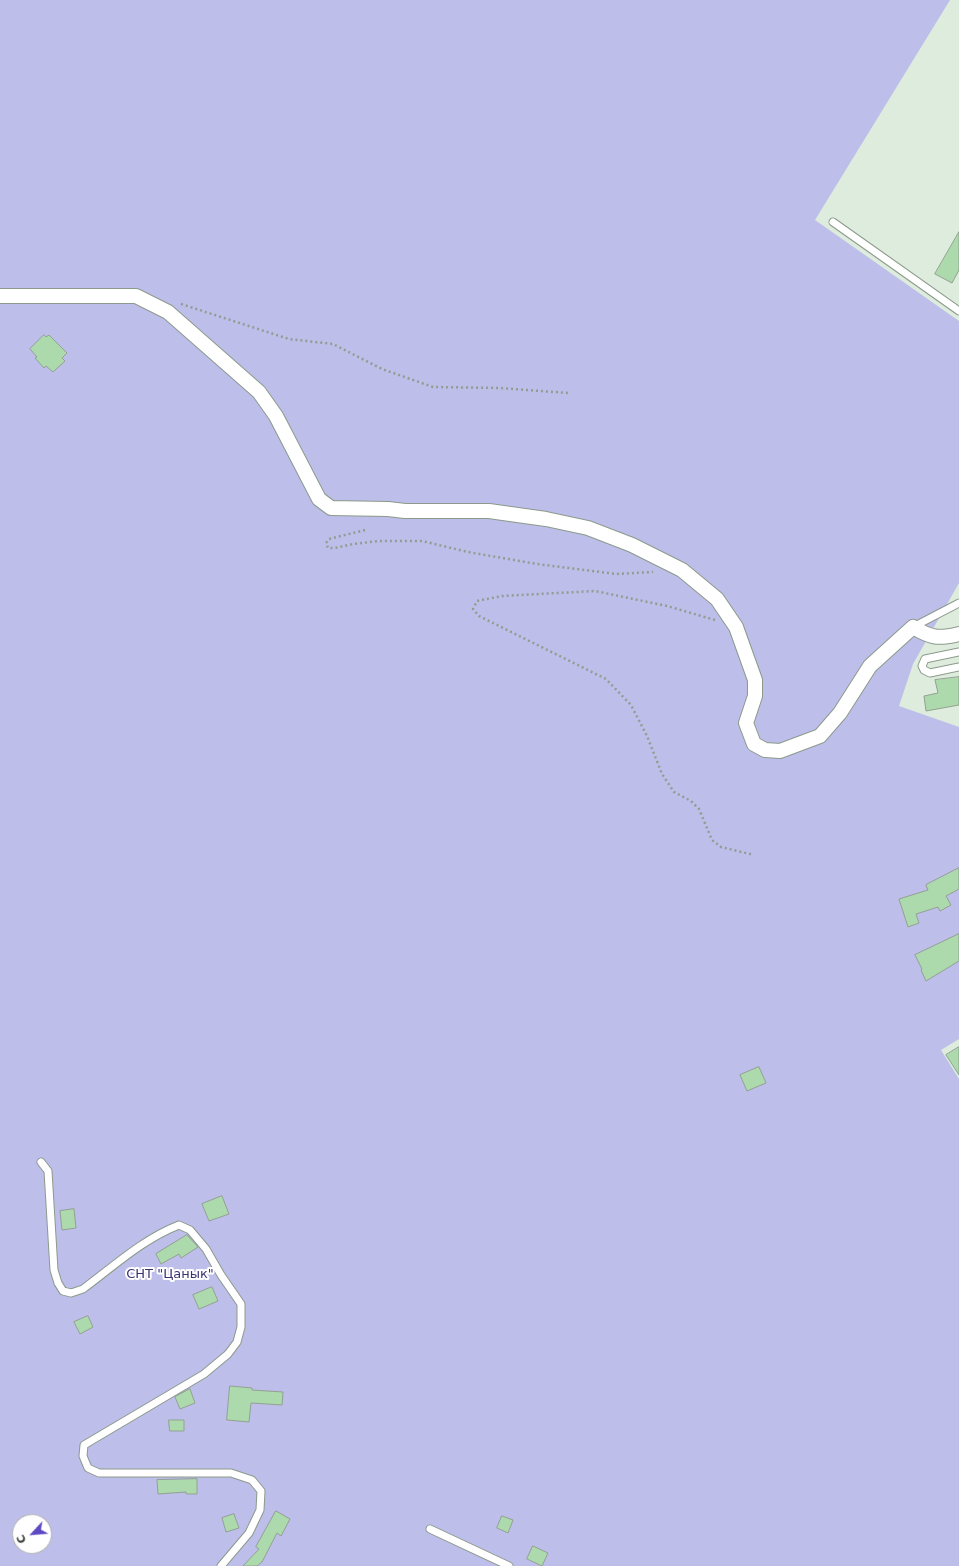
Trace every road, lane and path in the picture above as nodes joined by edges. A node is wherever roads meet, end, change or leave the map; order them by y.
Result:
1 (833, 222) dead end
2 (0, 296) edge
3 (178, 304) dead end
4 (959, 311) edge
5 (568, 393) dead end
6 (365, 530) dead end
7 (660, 572) dead end
8 (959, 603) edge
9 (736, 627) junction
10 (913, 627) junction
11 (959, 634) edge
12 (959, 652) edge
13 (959, 667) edge
14 (754, 855) dead end
15 (40, 1162) dead end
16 (430, 1529) dead end
17 (501, 1564) edge
18 (221, 1566) edge
19 (509, 1566) edge

1 - 4 lane
2 - 9 street
3 - 5 path
6 - 7 path
8 - 10 lane
9 - 10 street
9 - 14 path
10 - 11 street
12 - 13 lane
15 - 18 lane
16 - 17 lane
17 - 19 lane

